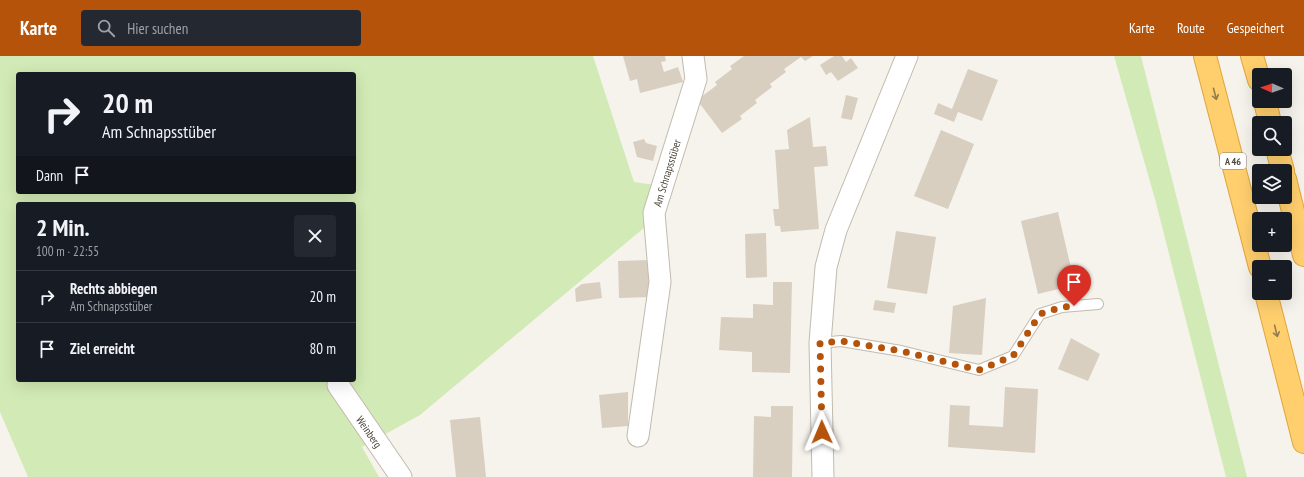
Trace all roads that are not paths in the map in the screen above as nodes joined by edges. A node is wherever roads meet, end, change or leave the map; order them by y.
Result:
1 (694, 56) edge
2 (907, 56) edge
3 (1205, 56) edge
4 (1252, 56) edge
5 (1256, 68) edge
6 (1291, 204) edge
7 (1304, 255) edge
8 (1258, 260) edge
9 (1268, 300) edge
10 (1098, 304) dead end
11 (820, 343) junction
12 (338, 385) dead end
13 (638, 436) dead end
14 (1304, 442) edge
15 (401, 477) edge
16 (823, 477) edge

1 - 13 street, Am Schnapsstüber
2 - 11 street
3 -> 8 highway, A 46
4 - 5 highway
6 - 7 highway
9 -> 14 highway
10 - 11 lane
11 - 16 street
12 - 15 street, Weinberg

